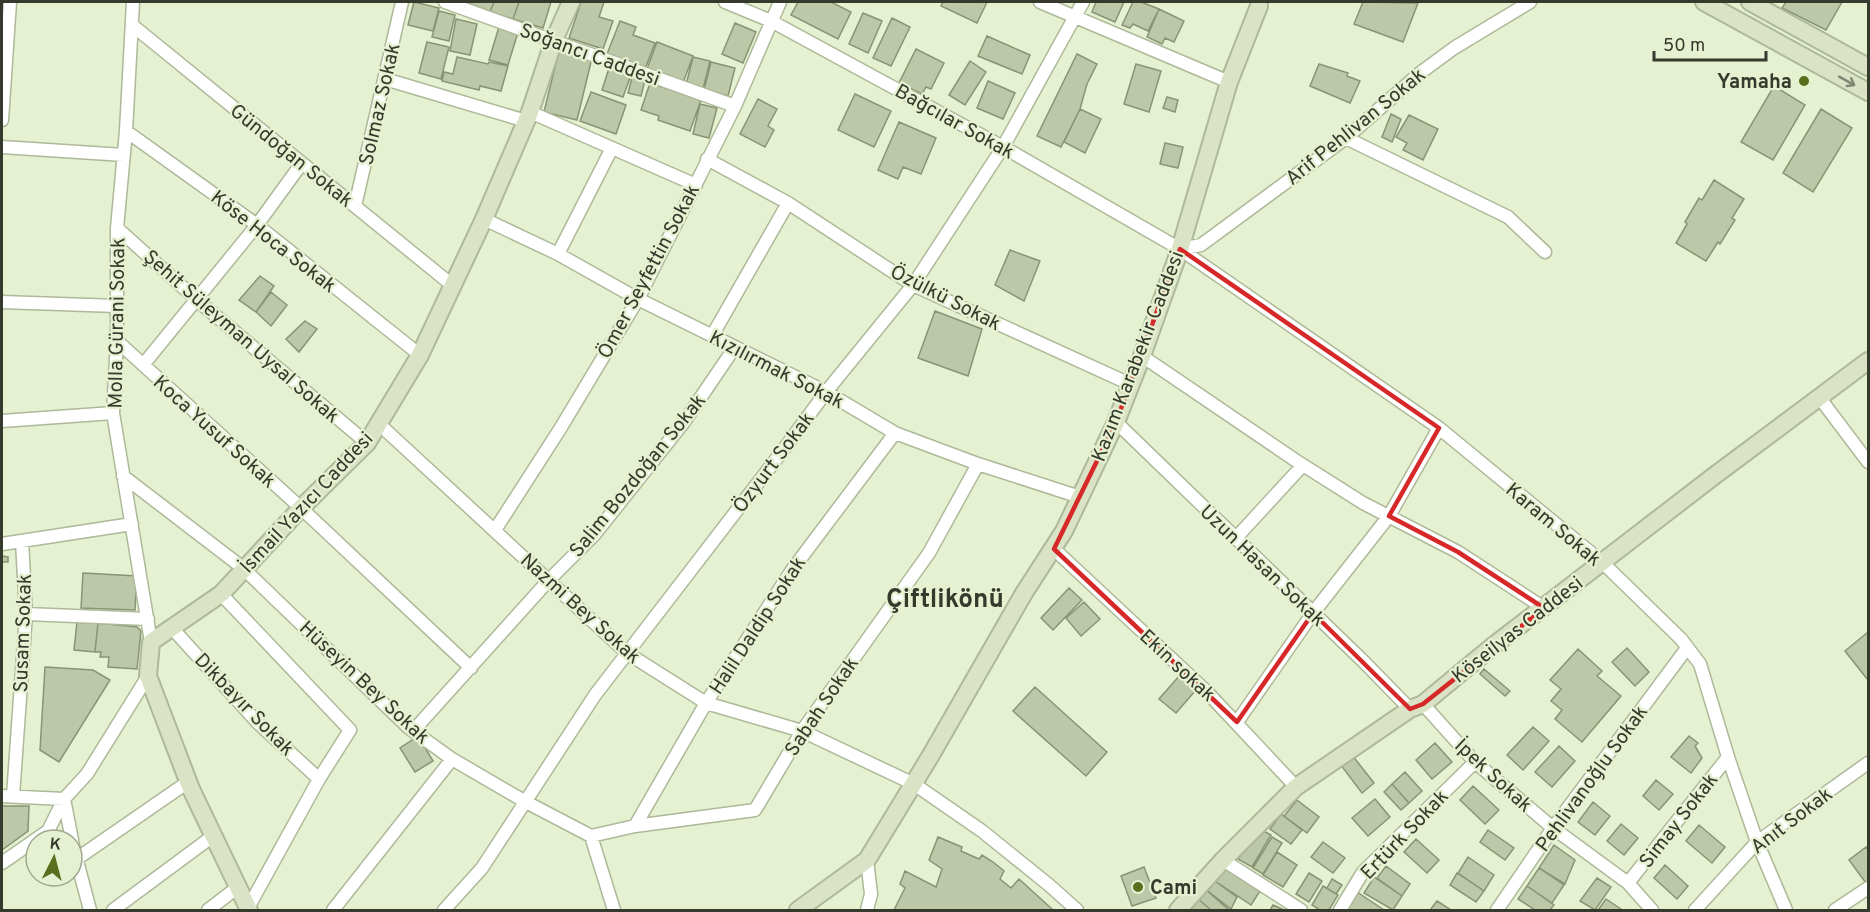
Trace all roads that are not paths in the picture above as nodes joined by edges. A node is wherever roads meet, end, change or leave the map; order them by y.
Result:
1 (10, 2) edge
2 (133, 2) edge
3 (402, 2) edge
4 (445, 2) edge
5 (572, 2) edge
6 (725, 2) edge
7 (780, 2) edge
8 (1040, 2) edge
9 (1083, 2) edge
10 (1530, 2) edge
11 (1704, 2) edge
12 (1750, 2) edge
13 (1253, 4) edge
14 (1075, 17) junction
15 (771, 21) junction
16 (132, 25) junction
17 (554, 40) junction
18 (1869, 67) edge
19 (385, 79) junction
20 (1229, 82) junction
21 (1869, 92) edge
22 (735, 106) junction
23 (528, 116) junction
24 (2, 120) edge
25 (126, 131) junction
26 (1346, 138) junction
27 (2, 147) edge
28 (1002, 147) junction
29 (612, 148) junction
30 (124, 155) junction
31 (707, 159) junction
32 (302, 163) junction
33 (696, 185) junction
34 (788, 203) junction
35 (355, 206) junction
36 (484, 219) junction
37 (257, 225) junction
38 (117, 228) junction
39 (1180, 249) junction
40 (1545, 252) dead end
41 (558, 254) junction
42 (452, 285) junction
43 (913, 285) junction
44 (638, 298) junction
45 (197, 300) junction
46 (2, 302) edge
47 (117, 306) junction
48 (712, 336) junction
49 (117, 341) junction
50 (735, 347) junction
51 (420, 356) junction
52 (1142, 356) junction
53 (1869, 361) edge
54 (143, 365) junction
55 (1130, 384) junction
56 (826, 392) junction
57 (1819, 397) junction
58 (113, 413) junction
59 (2, 421) edge
60 (1116, 422) junction
61 (379, 424) junction
62 (1438, 428) junction
63 (895, 433) junction
64 (367, 443) junction
65 (1869, 462) edge
66 (978, 464) junction
67 (1303, 465) junction
68 (123, 477) junction
69 (1080, 497) junction
70 (301, 508) junction
71 (1389, 516) junction
72 (132, 524) junction
73 (495, 530) junction
74 (1235, 539) junction
75 (22, 541) junction
76 (2, 544) edge
77 (1054, 549) junction
78 (1602, 562) junction
79 (243, 568) junction
80 (548, 581) junction
81 (220, 594) junction
82 (1544, 608) junction
83 (26, 614) junction
84 (1313, 614) junction
85 (148, 619) junction
86 (172, 628) junction
87 (151, 642) junction
88 (1687, 648) junction
89 (627, 653) junction
90 (471, 668) junction
91 (148, 676) junction
92 (706, 703) junction
93 (1417, 706) junction
94 (1237, 722) junction
95 (413, 731) junction
96 (802, 731) junction
97 (1728, 757) junction
98 (452, 759) junction
99 (1475, 762) junction
100 (1869, 763) edge
101 (319, 779) junction
102 (188, 782) junction
103 (914, 784) junction
104 (1296, 787) junction
105 (7, 796) edge
106 (64, 799) junction
107 (524, 801) junction
108 (635, 826) junction
109 (70, 828) edge
110 (1553, 828) junction
111 (213, 836) junction
112 (591, 836) junction
113 (1757, 842) junction
114 (84, 854) edge
115 (867, 860) junction
116 (1223, 860) junction
117 (2, 863) edge
118 (1628, 883) junction
119 (238, 887) junction
120 (83, 888) edge
121 (1869, 888) edge
122 (249, 909) edge
123 (90, 910) edge
124 (113, 910) edge
125 (208, 910) edge
126 (333, 910) edge
127 (444, 910) edge
128 (614, 910) edge
129 (798, 910) edge
130 (867, 910) edge
131 (1077, 910) edge
132 (1178, 910) edge
133 (1301, 910) edge
134 (1340, 910) edge
135 (1497, 910) edge
136 (1652, 910) edge
137 (1695, 910) edge
138 (1786, 910) edge
139 (1835, 910) edge

1 - 24 street
2 - 16 street, Molla Gürani Sokak
3 - 19 street, Solmaz Sokak
4 - 17 street, Soğancı Caddesi
5 - 17 street, İsmail Yazıcı Caddesi
6 - 15 street, Bağcılar Sokak
7 - 15 street, Ömer Seyfettin Sokak
8 - 14 street
9 - 14 street, Özyurt Sokak
10 - 26 street, Arif Pehlivan Sokak
11 -> 21 street
12 - 18 street
13 - 20 street, Kazım Karabekir Caddesi
14 - 20 street
14 - 28 street, Özyurt Sokak
15 - 22 street, Ömer Seyfettin Sokak
15 - 28 street, Bağcılar Sokak
16 - 25 street, Molla Gürani Sokak
16 - 32 street, Gündoğan Sokak
17 - 22 street, Soğancı Caddesi
17 - 23 street, İsmail Yazıcı Caddesi
19 - 23 street
19 - 35 street, Solmaz Sokak
20 - 39 street, Kazım Karabekir Caddesi
22 - 31 street, Ömer Seyfettin Sokak
23 - 29 street
23 - 36 street, İsmail Yazıcı Caddesi
25 - 30 street, Molla Gürani Sokak
25 - 37 street, Köse Hoca Sokak
26 - 39 street, Arif Pehlivan Sokak
26 - 40 street
27 - 30 street
28 - 39 street, Bağcılar Sokak
28 - 43 street, Özyurt Sokak
29 - 33 street
29 - 41 street
30 - 38 street, Molla Gürani Sokak
31 - 33 street, Ömer Seyfettin Sokak
31 - 34 street, Özülkü Sokak
32 - 35 street, Gündoğan Sokak
32 - 37 street
33 - 44 street, Ömer Seyfettin Sokak
34 - 43 street, Özülkü Sokak
34 - 48 street
35 - 42 street, Gündoğan Sokak
36 - 41 street, Kızılırmak Sokak
36 - 42 street, İsmail Yazıcı Caddesi
37 - 45 street
37 - 51 street, Köse Hoca Sokak
38 - 45 street, Şehit Süleyman Uysal Sokak
38 - 47 street, Molla Gürani Sokak
39 - 52 street, Kazım Karabekir Caddesi
39 - 62 street, Karam Sokak
41 - 44 street, Kızılırmak Sokak
42 - 51 street, İsmail Yazıcı Caddesi
43 - 55 street, Özülkü Sokak
43 - 56 street, Özyurt Sokak
44 - 48 street, Kızılırmak Sokak
44 - 73 street, Ömer Seyfettin Sokak
45 - 54 street
45 - 64 street, Şehit Süleyman Uysal Sokak
46 - 47 street
47 - 49 street, Molla Gürani Sokak
48 - 50 street, Kızılırmak Sokak
49 - 54 street, Koca Yusuf Sokak
49 - 58 street, Molla Gürani Sokak
50 - 56 street, Kızılırmak Sokak
50 - 80 street, Salim Bozdoğan Sokak
51 - 61 street, İsmail Yazıcı Caddesi
52 - 55 street, Kazım Karabekir Caddesi
52 - 67 street
53 - 57 street, Köseilyas Caddesi
54 - 70 street, Koca Yusuf Sokak
55 - 60 street, Kazım Karabekir Caddesi
56 - 63 street, Kızılırmak Sokak
56 - 89 street, Özyurt Sokak
57 - 65 street
57 - 78 street, Köseilyas Caddesi
58 - 59 street
58 - 68 street, Molla Gürani Sokak
60 - 69 street, Kazım Karabekir Caddesi
60 - 74 street, Uzun Hasan Sokak
61 - 64 street, İsmail Yazıcı Caddesi
61 - 73 street, Nazmi Bey Sokak
62 - 71 street
62 - 78 street, Karam Sokak
63 - 66 street, Kızılırmak Sokak
63 - 92 street, Halil Daldip Sokak
64 - 70 street, İsmail Yazıcı Caddesi
66 - 69 street, Kızılırmak Sokak
66 - 96 street, Sabah Sokak
67 - 71 street
67 - 74 street
68 - 72 street, Molla Gürani Sokak
68 - 79 street, Hüseyin Bey Sokak
69 - 77 street, Kazım Karabekir Caddesi
70 - 79 street, İsmail Yazıcı Caddesi
70 - 90 street, Koca Yusuf Sokak
71 - 82 street
71 - 84 street
72 - 75 street
72 - 85 street, Molla Gürani Sokak
73 - 80 street, Nazmi Bey Sokak
74 - 84 street, Uzun Hasan Sokak
75 - 76 street
75 - 83 street, Susam Sokak
77 - 94 street, Ekin sokak
77 - 103 street, Kazım Karabekir Caddesi
78 - 82 street, Köseilyas Caddesi
78 - 88 street, Karam Sokak
79 - 81 street, İsmail Yazıcı Caddesi
79 - 95 street, Hüseyin Bey Sokak
80 - 89 street, Nazmi Bey Sokak
80 - 90 street, Salim Bozdoğan Sokak
81 - 86 street, İsmail Yazıcı Caddesi
81 - 101 street
82 - 93 street, Köseilyas Caddesi
83 - 85 street
83 - 105 street, Susam Sokak
84 - 93 street, Uzun Hasan Sokak
84 - 94 street
85 - 87 street, Molla Gürani Sokak
86 - 87 street, İsmail Yazıcı Caddesi
86 - 101 street, Dikbayır Sokak
87 - 91 street
88 - 97 street, Karam Sokak
88 - 110 street, Pehlivanoğlu Sokak
89 - 92 street, Nazmi Bey Sokak
89 - 107 street, Özyurt Sokak
90 - 95 street, Salim Bozdoğan Sokak
91 - 102 street
91 - 106 street
92 - 96 street, Nazmi Bey Sokak
92 - 108 street, Halil Daldip Sokak
93 - 99 street, İpek Sokak
93 - 104 street, Köseilyas Caddesi
94 - 104 street, Ekin sokak
95 - 98 street, Hüseyin Bey Sokak
96 - 103 street, Nazmi Bey Sokak
96 - 108 street, Sabah Sokak
97 - 113 street, Karam Sokak
97 - 118 street, Simay Sokak
98 - 107 street, Hüseyin Bey Sokak
98 - 126 street
99 - 110 street, İpek Sokak
99 - 134 street, Ertürk Sokak
100 - 113 street, Anıt Sokak
101 - 122 street
102 - 111 street
102 - 114 street
103 - 115 street, Kazım Karabekir Caddesi
103 - 131 street, Nazmi Bey Sokak
104 - 116 street, Köseilyas Caddesi
105 - 106 street
106 - 109 street
106 - 117 street
107 - 112 street, Hüseyin Bey Sokak
107 - 127 street, Özyurt Sokak
108 - 112 street, Sabah Sokak
110 - 118 street, İpek Sokak
110 - 135 street, Pehlivanoğlu Sokak
111 - 119 street
111 - 124 street
112 - 128 street
113 - 137 street, Anıt Sokak
113 - 138 street, Karam Sokak
115 - 129 street, Kazım Karabekir Caddesi
115 - 130 street
116 - 132 street, Köseilyas Caddesi
116 - 133 street
118 - 136 street, İpek Sokak
119 - 122 street
119 - 125 street
120 - 123 street
121 - 139 street

